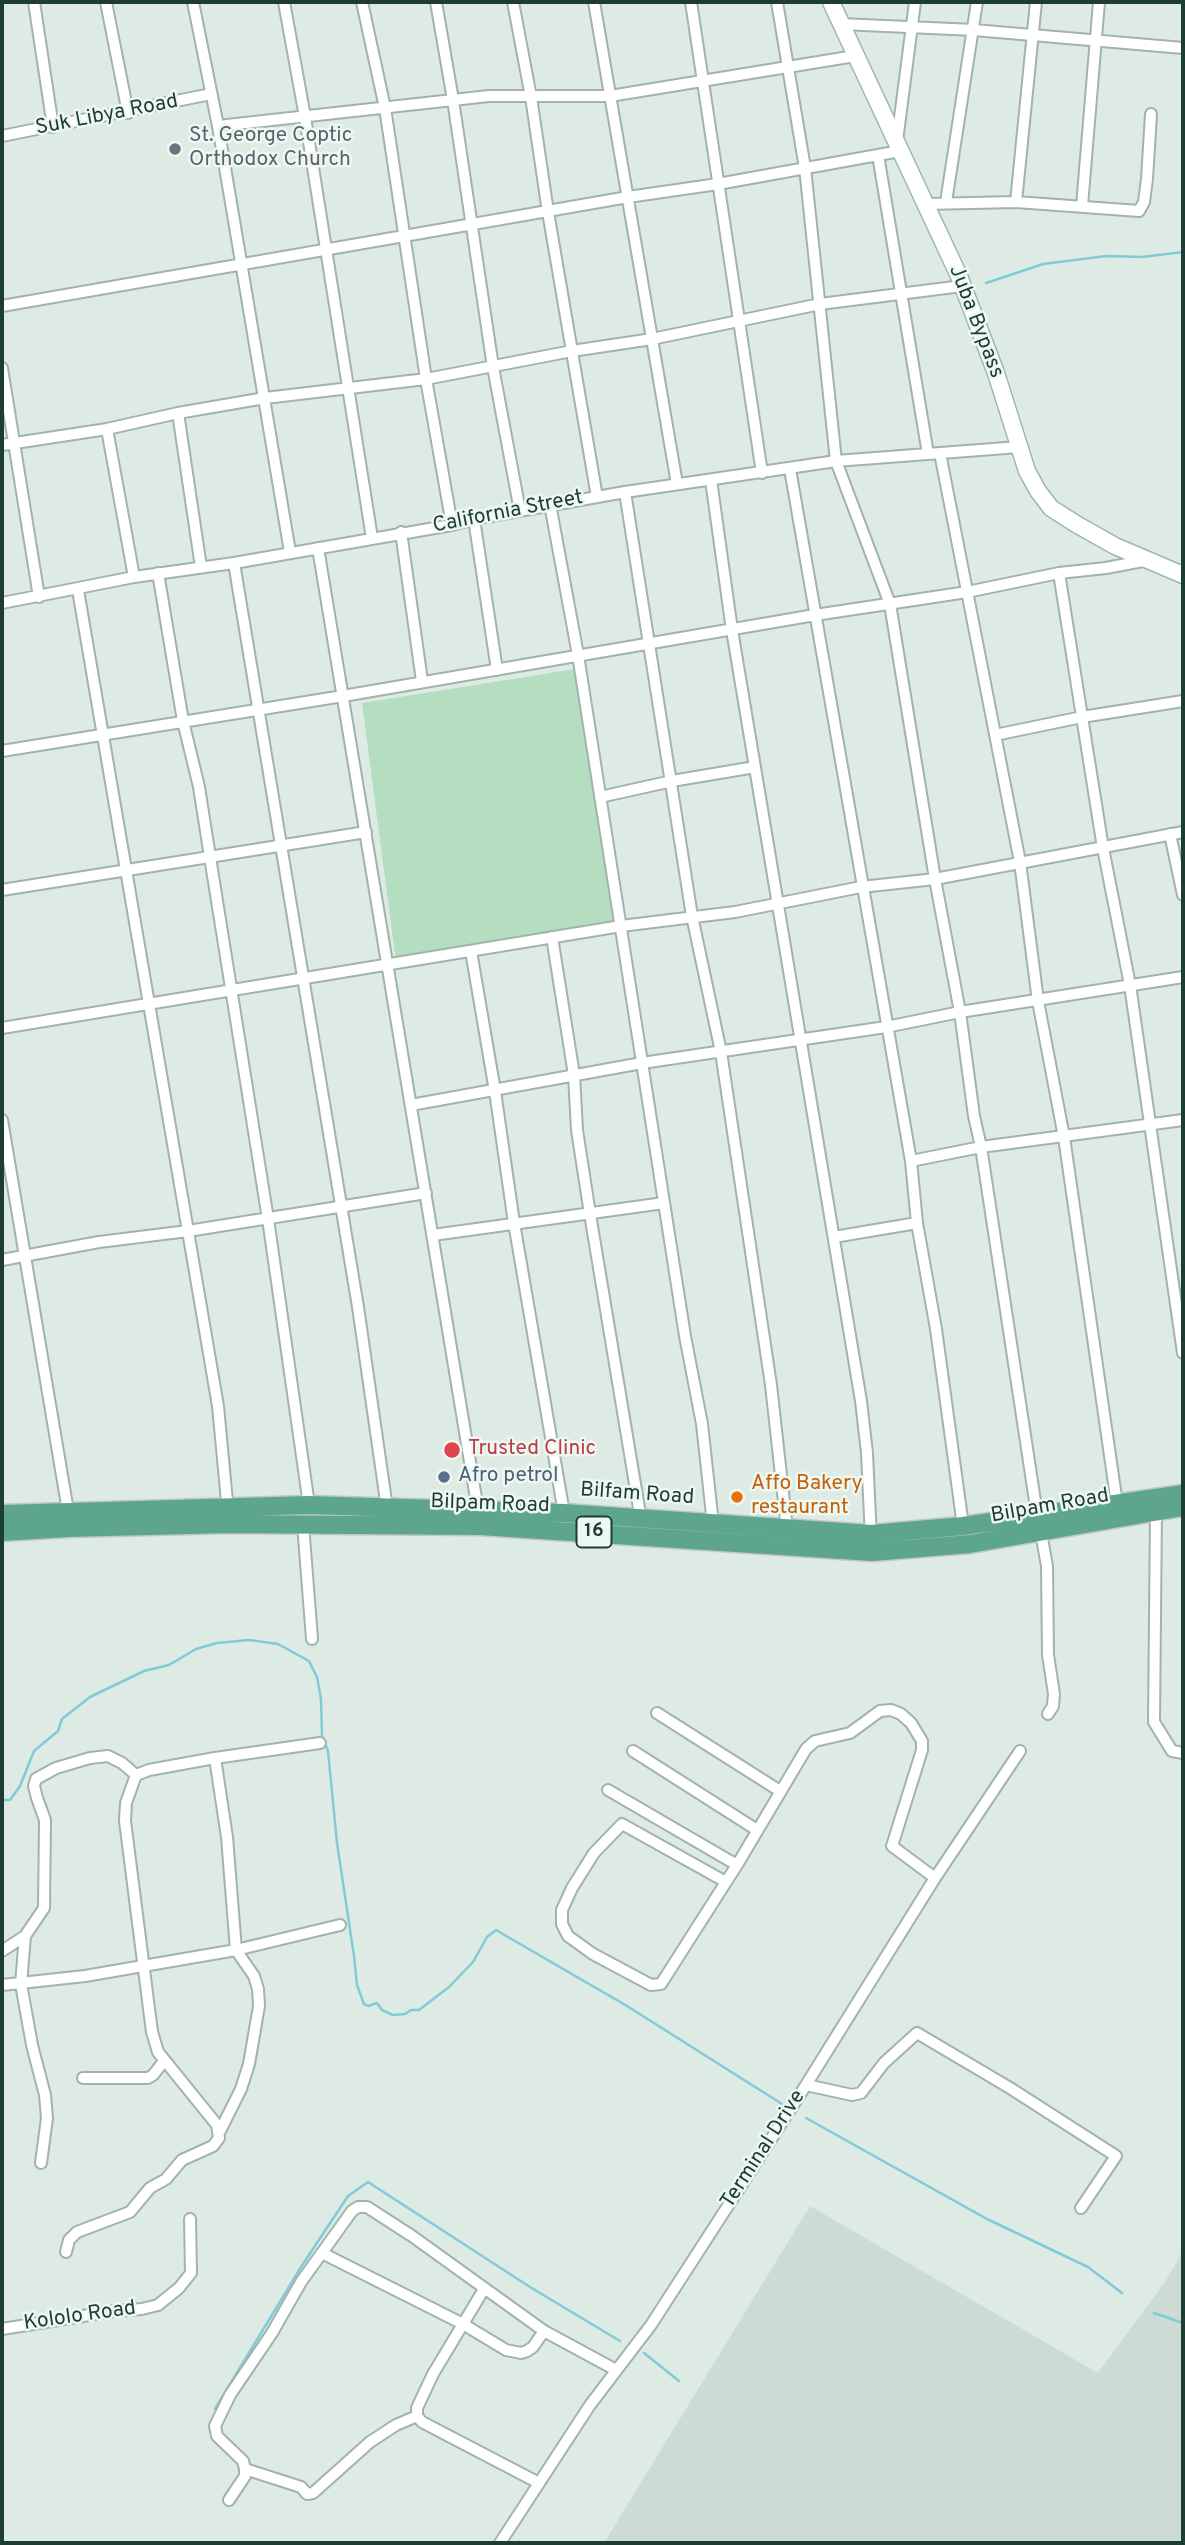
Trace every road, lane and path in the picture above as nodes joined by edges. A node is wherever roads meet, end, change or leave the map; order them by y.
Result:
1 (34, 2) edge
2 (106, 2) edge
3 (193, 2) edge
4 (284, 2) edge
5 (362, 2) edge
6 (436, 2) edge
7 (513, 2) edge
8 (594, 2) edge
9 (691, 2) edge
10 (778, 2) edge
11 (915, 2) edge
12 (977, 2) edge
13 (1036, 2) edge
14 (1099, 2) edge
15 (834, 3) edge
16 (842, 24) junction
17 (913, 27) junction
18 (974, 30) junction
19 (1031, 36) junction
20 (1094, 42) junction
21 (1183, 48) edge
22 (855, 56) junction
23 (789, 67) junction
24 (704, 80) junction
25 (211, 94) junction
26 (610, 96) junction
27 (531, 97) junction
28 (453, 100) junction
29 (385, 108) junction
30 (128, 113) junction
31 (1151, 114) dead end
32 (305, 117) junction
33 (219, 126) junction
34 (53, 127) junction
35 (2, 136) edge
36 (898, 147) junction
37 (878, 155) junction
38 (805, 168) junction
39 (718, 184) junction
40 (628, 197) junction
41 (946, 202) junction
42 (1016, 202) junction
43 (926, 204) junction
44 (1082, 206) junction
45 (548, 212) junction
46 (472, 226) junction
47 (962, 285) junction
48 (902, 293) junction
49 (820, 304) junction
50 (2, 306) edge
51 (739, 320) junction
52 (653, 339) junction
53 (572, 351) junction
54 (493, 367) junction
55 (2, 368) edge
56 (426, 379) junction
57 (348, 390) junction
58 (265, 398) junction
59 (178, 412) junction
60 (107, 429) junction
61 (8, 444) edge
62 (1018, 447) junction
63 (934, 453) junction
64 (836, 461) junction
65 (790, 469) junction
66 (762, 473) junction
67 (711, 480) junction
68 (677, 484) junction
69 (625, 492) junction
70 (597, 497) junction
71 (550, 505) junction
72 (520, 511) junction
73 (474, 519) junction
74 (452, 525) junction
75 (401, 532) junction
76 (372, 538) junction
77 (318, 548) junction
78 (289, 552) junction
79 (1149, 559) junction
80 (234, 563) junction
81 (201, 567) junction
82 (158, 573) junction
83 (1059, 573) junction
84 (134, 577) junction
85 (1183, 578) edge
86 (78, 590) junction
87 (967, 593) junction
88 (39, 597) junction
89 (2, 603) edge
90 (890, 604) junction
91 (815, 615) junction
92 (732, 630) junction
93 (649, 643) junction
94 (578, 655) junction
95 (497, 670) junction
96 (422, 681) junction
97 (343, 696) junction
98 (1183, 701) edge
99 (258, 708) junction
100 (1082, 717) junction
101 (183, 721) junction
102 (103, 735) junction
103 (995, 735) junction
104 (2, 751) edge
105 (755, 767) junction
106 (672, 781) junction
107 (600, 797) junction
108 (366, 832) junction
109 (1183, 832) edge
110 (1170, 834) junction
111 (282, 845) junction
112 (1103, 848) junction
113 (210, 857) junction
114 (1020, 862) junction
115 (126, 870) junction
116 (934, 879) junction
117 (861, 887) junction
118 (2, 890) edge
119 (1183, 895) edge
120 (779, 903) junction
121 (692, 916) junction
122 (621, 926) junction
123 (552, 937) junction
124 (471, 951) junction
125 (388, 965) junction
126 (1183, 977) edge
127 (303, 980) junction
128 (1130, 985) junction
129 (231, 991) junction
130 (1038, 1001) junction
131 (148, 1003) junction
132 (960, 1013) junction
133 (886, 1027) junction
134 (2, 1028) edge
135 (802, 1038) junction
136 (721, 1052) junction
137 (642, 1063) junction
138 (574, 1075) junction
139 (495, 1091) junction
140 (411, 1105) junction
141 (2, 1120) edge
142 (1183, 1120) edge
143 (1149, 1125) junction
144 (1064, 1137) junction
145 (981, 1147) junction
146 (911, 1161) junction
147 (426, 1193) junction
148 (664, 1203) junction
149 (341, 1208) junction
150 (590, 1214) junction
151 (268, 1219) junction
152 (513, 1223) junction
153 (918, 1223) junction
154 (188, 1231) junction
155 (433, 1234) junction
156 (835, 1237) junction
157 (24, 1256) junction
158 (2, 1260) edge
159 (1183, 1353) edge
160 (1183, 1494) edge
161 (1117, 1504) junction
162 (309, 1505) junction
163 (1183, 1507) edge
164 (387, 1508) junction
165 (478, 1510) junction
166 (68, 1511) junction
167 (1156, 1511) junction
168 (564, 1513) junction
169 (2, 1514) edge
170 (1037, 1514) junction
171 (228, 1516) junction
172 (641, 1520) junction
173 (303, 1524) junction
174 (713, 1524) junction
175 (963, 1526) junction
176 (787, 1530) junction
177 (2, 1532) edge
178 (1041, 1534) junction
179 (871, 1543) junction
180 (312, 1639) dead end
181 (657, 1713) dead end
182 (1048, 1714) dead end
183 (320, 1743) dead end
184 (633, 1751) dead end
185 (1020, 1751) dead end
186 (1183, 1753) edge
187 (215, 1758) junction
188 (136, 1775) junction
189 (608, 1790) dead end
190 (780, 1791) junction
191 (757, 1830) junction
192 (737, 1865) junction
193 (935, 1878) junction
194 (726, 1882) junction
195 (340, 1925) dead end
196 (25, 1936) junction
197 (2, 1938) edge
198 (14, 1944) junction
199 (236, 1950) junction
200 (2, 1951) edge
201 (142, 1967) junction
202 (22, 1984) junction
203 (2, 1985) edge
204 (164, 2061) junction
205 (83, 2078) dead end
206 (806, 2085) junction
207 (220, 2131) junction
208 (41, 2163) dead end
209 (1081, 2208) dead end
210 (190, 2219) dead end
211 (66, 2252) dead end
212 (322, 2253) junction
213 (484, 2289) junction
214 (463, 2323) junction
215 (2, 2329) edge
216 (544, 2331) junction
217 (616, 2370) junction
218 (417, 2416) junction
219 (245, 2469) junction
220 (539, 2483) junction
221 (229, 2500) dead end
222 (500, 2543) edge

1 - 34 street
2 - 30 street
3 - 25 street
4 - 32 street
5 - 29 street
6 - 28 street
7 - 27 street
8 - 26 street
9 - 24 street
10 - 23 street
11 - 17 street
12 - 18 street
13 - 19 street
14 - 20 street
15 - 16 main road, Juba Bypass
16 - 17 street
16 - 22 main road, Juba Bypass
17 - 18 street
17 - 36 street
18 - 19 street
18 - 41 street
19 - 20 street
19 - 42 street
20 - 21 street
20 - 44 street
22 - 23 street
22 - 36 main road, Juba Bypass
23 - 24 street
23 - 38 street
24 - 26 street
24 - 39 street
25 - 30 street, Suk Libya Road
25 - 33 street
26 - 27 street
26 - 40 street
27 - 28 street
27 - 45 street
28 - 29 street
28 - 46 street
29 - 32 street
29 - 56 street
30 - 34 street, Suk Libya Road
31 - 44 street
32 - 33 street
32 - 57 street
33 - 58 street
34 - 35 street, Suk Libya Road
36 - 37 street
36 - 43 main road, Juba Bypass
37 - 38 street
37 - 48 street
38 - 39 street
38 - 49 street
39 - 40 street
39 - 51 street
40 - 45 street
40 - 52 street
41 - 42 street
41 - 43 street
42 - 44 street
43 - 47 main road, Juba Bypass
45 - 46 street
45 - 53 street
46 - 50 street
46 - 54 street
47 - 48 street
47 - 62 main road, Juba Bypass
48 - 49 street
48 - 63 street
49 - 51 street
49 - 64 street
51 - 52 street
51 - 66 street
52 - 53 street
52 - 68 street
53 - 54 street
53 - 70 street
54 - 56 street
54 - 72 street
55 - 61 street
56 - 57 street
56 - 74 street
57 - 58 street
57 - 76 street
58 - 59 street
58 - 78 street
59 - 60 street
59 - 81 street
60 - 61 street
60 - 84 street
61 - 88 street
62 - 63 street, California Street
62 - 79 main road, Juba Bypass
63 - 64 street, California Street
63 - 87 street
64 - 65 street, California Street
64 - 90 street
65 - 66 street, California Street
65 - 91 street
66 - 67 street, California Street
67 - 68 street, California Street
67 - 92 street
68 - 69 street, California Street
69 - 70 street, California Street
69 - 93 street
70 - 71 street, California Street
71 - 72 street, California Street
71 - 94 street
72 - 73 street, California Street
73 - 74 street, California Street
73 - 95 street
74 - 75 street, California Street
75 - 76 street, California Street
75 - 96 street
76 - 77 street, California Street
77 - 78 street, California Street
77 - 97 street
78 - 80 street, California Street
79 - 83 street
79 - 85 main road, Juba Bypass
80 - 81 street, California Street
80 - 99 street
81 - 82 street, California Street
82 - 84 street, California Street
82 - 101 street
83 - 87 street
83 - 100 street
84 - 86 street, California Street
86 - 88 street, California Street
86 - 102 street
87 - 90 street
87 - 103 street
88 - 89 street, California Street
90 - 91 street
90 - 116 street
91 - 92 street
91 - 117 street
92 - 93 street
92 - 105 street
93 - 94 street
93 - 106 street
94 - 95 street
94 - 107 street
95 - 96 street
96 - 97 street
97 - 99 street
97 - 108 street
98 - 100 street
99 - 101 street
99 - 111 street
100 - 103 street
100 - 112 street
101 - 102 street
101 - 113 street
102 - 104 street
102 - 115 street
103 - 114 street
105 - 106 street
105 - 120 street
106 - 107 street
106 - 121 street
107 - 122 street
108 - 111 street
108 - 125 street
109 - 110 street
110 - 112 street
110 - 119 street
111 - 113 street
111 - 127 street
112 - 114 street
112 - 128 street
113 - 115 street
113 - 129 street
114 - 116 street
114 - 130 street
115 - 118 street
115 - 131 street
116 - 117 street
116 - 132 street
117 - 120 street
117 - 133 street
120 - 121 street
120 - 135 street
121 - 122 street
121 - 136 street
122 - 123 street
122 - 137 street
123 - 124 street
123 - 138 street
124 - 125 street
124 - 139 street
125 - 127 street
125 - 140 street
126 - 128 street
127 - 129 street
127 - 149 street
128 - 130 street
128 - 143 street
129 - 131 street
129 - 151 street
130 - 132 street
130 - 144 street
131 - 134 street
131 - 154 street
132 - 133 street
132 - 145 street
133 - 135 street
133 - 146 street
135 - 136 street
135 - 156 street
136 - 137 street
136 - 176 street
137 - 138 street
137 - 148 street
138 - 139 street
138 - 150 street
139 - 140 street
139 - 152 street
140 - 147 street
141 - 157 street
142 - 143 street
143 - 144 street
143 - 159 street
144 - 145 street
144 - 161 street
145 - 146 street
145 - 170 street
146 - 153 street
147 - 149 street
147 - 155 street
148 - 150 street
148 - 174 street
149 - 151 street
149 - 164 street
150 - 152 street
150 - 172 street
151 - 154 street
151 - 162 street
152 - 155 street
152 - 168 street
153 - 156 street
153 - 175 street
154 - 157 street
154 - 171 street
155 - 165 street
156 - 179 street
157 - 158 street
157 - 166 street
160 - 161 main road, Bilfam Road / 16
161 - 170 main road, Bilfam Road / 16
162 - 164 main road, Bilfam Road / 16
162 - 171 main road, Bilfam Road / 16
163 - 167 main road, Bilpam Road / 16
164 - 165 main road, Bilfam Road / 16
165 - 168 main road, Bilfam Road / 16
166 - 169 main road, Bilfam Road / 16
166 - 171 main road, Bilfam Road / 16
167 - 178 main road, Bilpam Road / 16
167 - 186 street
168 - 172 main road, Bilfam Road / 16
170 - 175 main road, Bilfam Road / 16
171 - 173 main road, Bilpam Road / 16
171 - 177 main road, Bilpam Road / 16
172 - 174 main road, Bilfam Road / 16
173 - 179 main road, Bilpam Road / 16
173 - 180 street
174 - 176 main road, Bilfam Road / 16
175 - 179 main road, Bilfam Road / 16
176 - 179 main road, Bilfam Road / 16
178 - 179 main road, Bilpam Road / 16
178 - 182 street
181 - 190 street
183 - 187 street
184 - 191 street
185 - 193 street, Terminal Drive
187 - 188 street
187 - 199 street
188 - 196 street
188 - 201 street
189 - 192 street
190 - 191 street
190 - 193 street
191 - 192 street
192 - 194 street
193 - 206 street, Terminal Drive
194 - 194 street
195 - 199 street
196 - 198 street
196 - 202 street
197 - 198 street
198 - 200 street
199 - 201 street
199 - 207 street
201 - 202 street
201 - 204 street
202 - 203 street
202 - 208 street
204 - 205 street
204 - 207 street
206 - 209 street
206 - 217 street, Terminal Drive
207 - 211 street
210 - 215 street, Kololo Road
212 - 213 street
212 - 214 street
212 - 219 street
213 - 214 street
213 - 216 street
214 - 216 street
214 - 218 street
216 - 217 street
217 - 220 street, Terminal Drive
218 - 219 street
218 - 220 street
219 - 221 street
220 - 222 street, Terminal Drive

